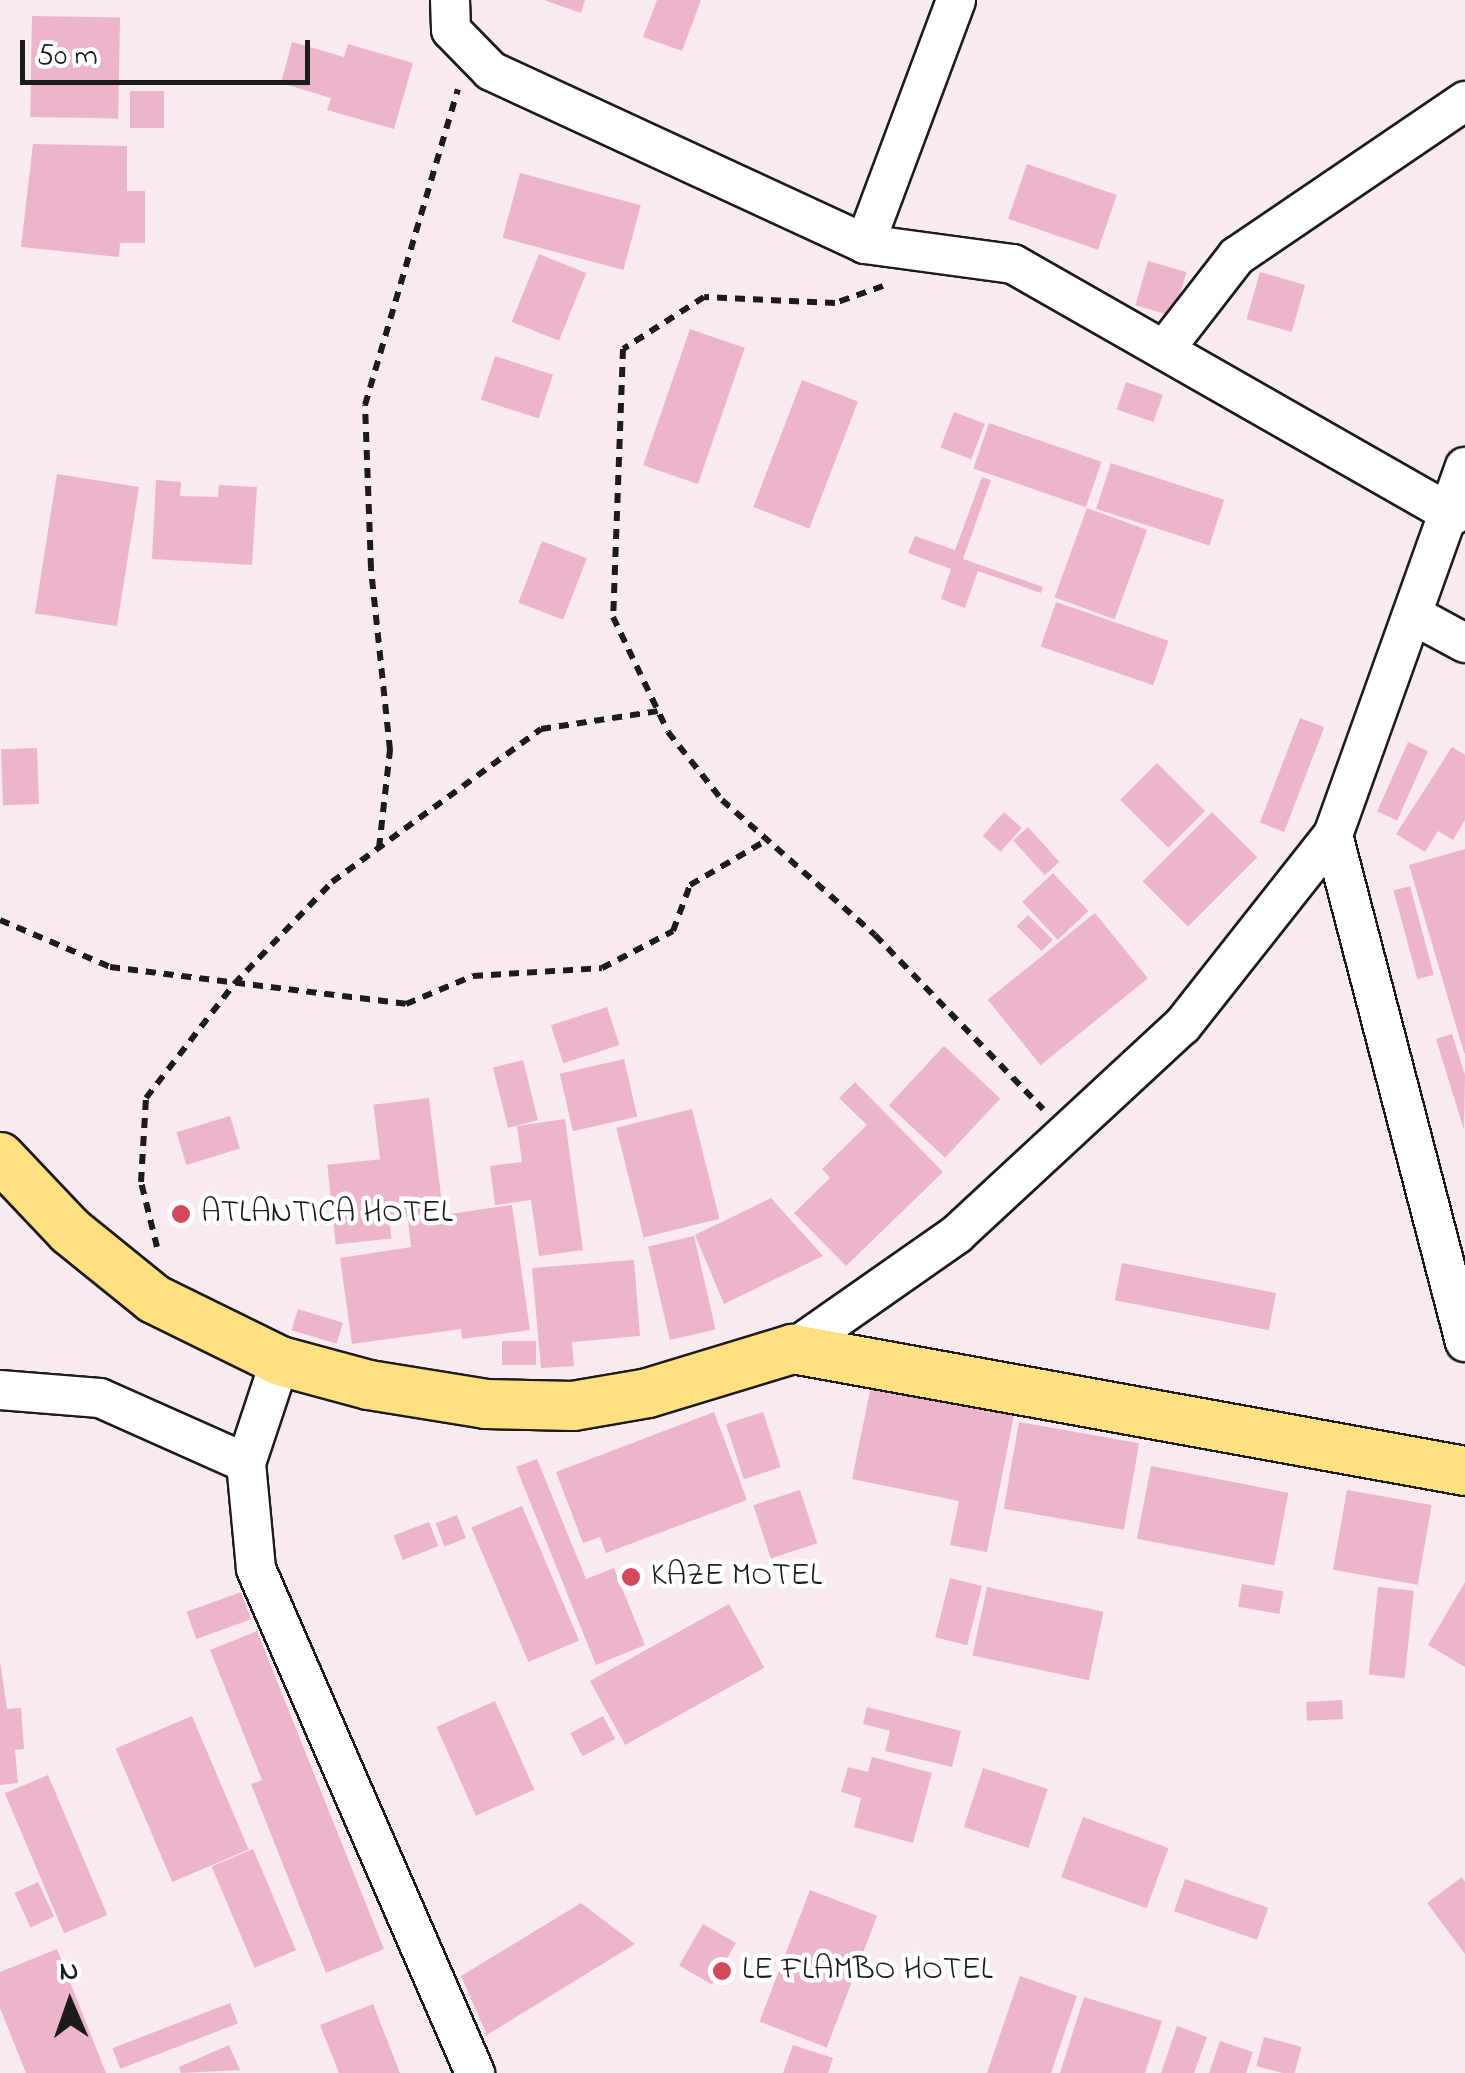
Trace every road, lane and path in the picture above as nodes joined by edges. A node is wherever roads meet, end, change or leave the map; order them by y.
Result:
1 (450, 0) edge
2 (956, 0) edge
3 (470, 49) junction
4 (1465, 101) edge
5 (865, 244) junction
6 (902, 280) dead end
7 (1164, 350) junction
8 (1465, 467) edge
9 (1453, 515) junction
10 (1415, 616) junction
11 (1465, 643) edge
12 (658, 712) junction
13 (1333, 835) junction
14 (767, 840) junction
15 (379, 848) junction
16 (0, 920) edge
17 (234, 984) junction
18 (1067, 1133) junction
19 (0, 1157) edge
20 (172, 1308) junction
21 (1465, 1342) edge
22 (793, 1349) junction
23 (280, 1361) junction
24 (0, 1390) edge
25 (246, 1463) junction
26 (1465, 1471) edge
27 (476, 2073) edge

1 - 3 street
2 - 5 street
3 - 5 street
3 - 15 path
4 - 7 street
5 - 7 street
6 - 12 path
7 - 9 street
8 - 9 street
9 - 10 street
10 - 11 street
10 - 13 street
12 - 14 path
12 - 15 path
13 - 18 street
13 - 21 street
14 - 17 path
14 - 18 path
15 - 17 path
16 - 17 path
17 - 20 path
18 - 22 street
19 - 20 main road
20 - 23 main road
22 - 23 main road
22 - 26 main road
23 - 25 street
24 - 25 street
25 - 27 street

